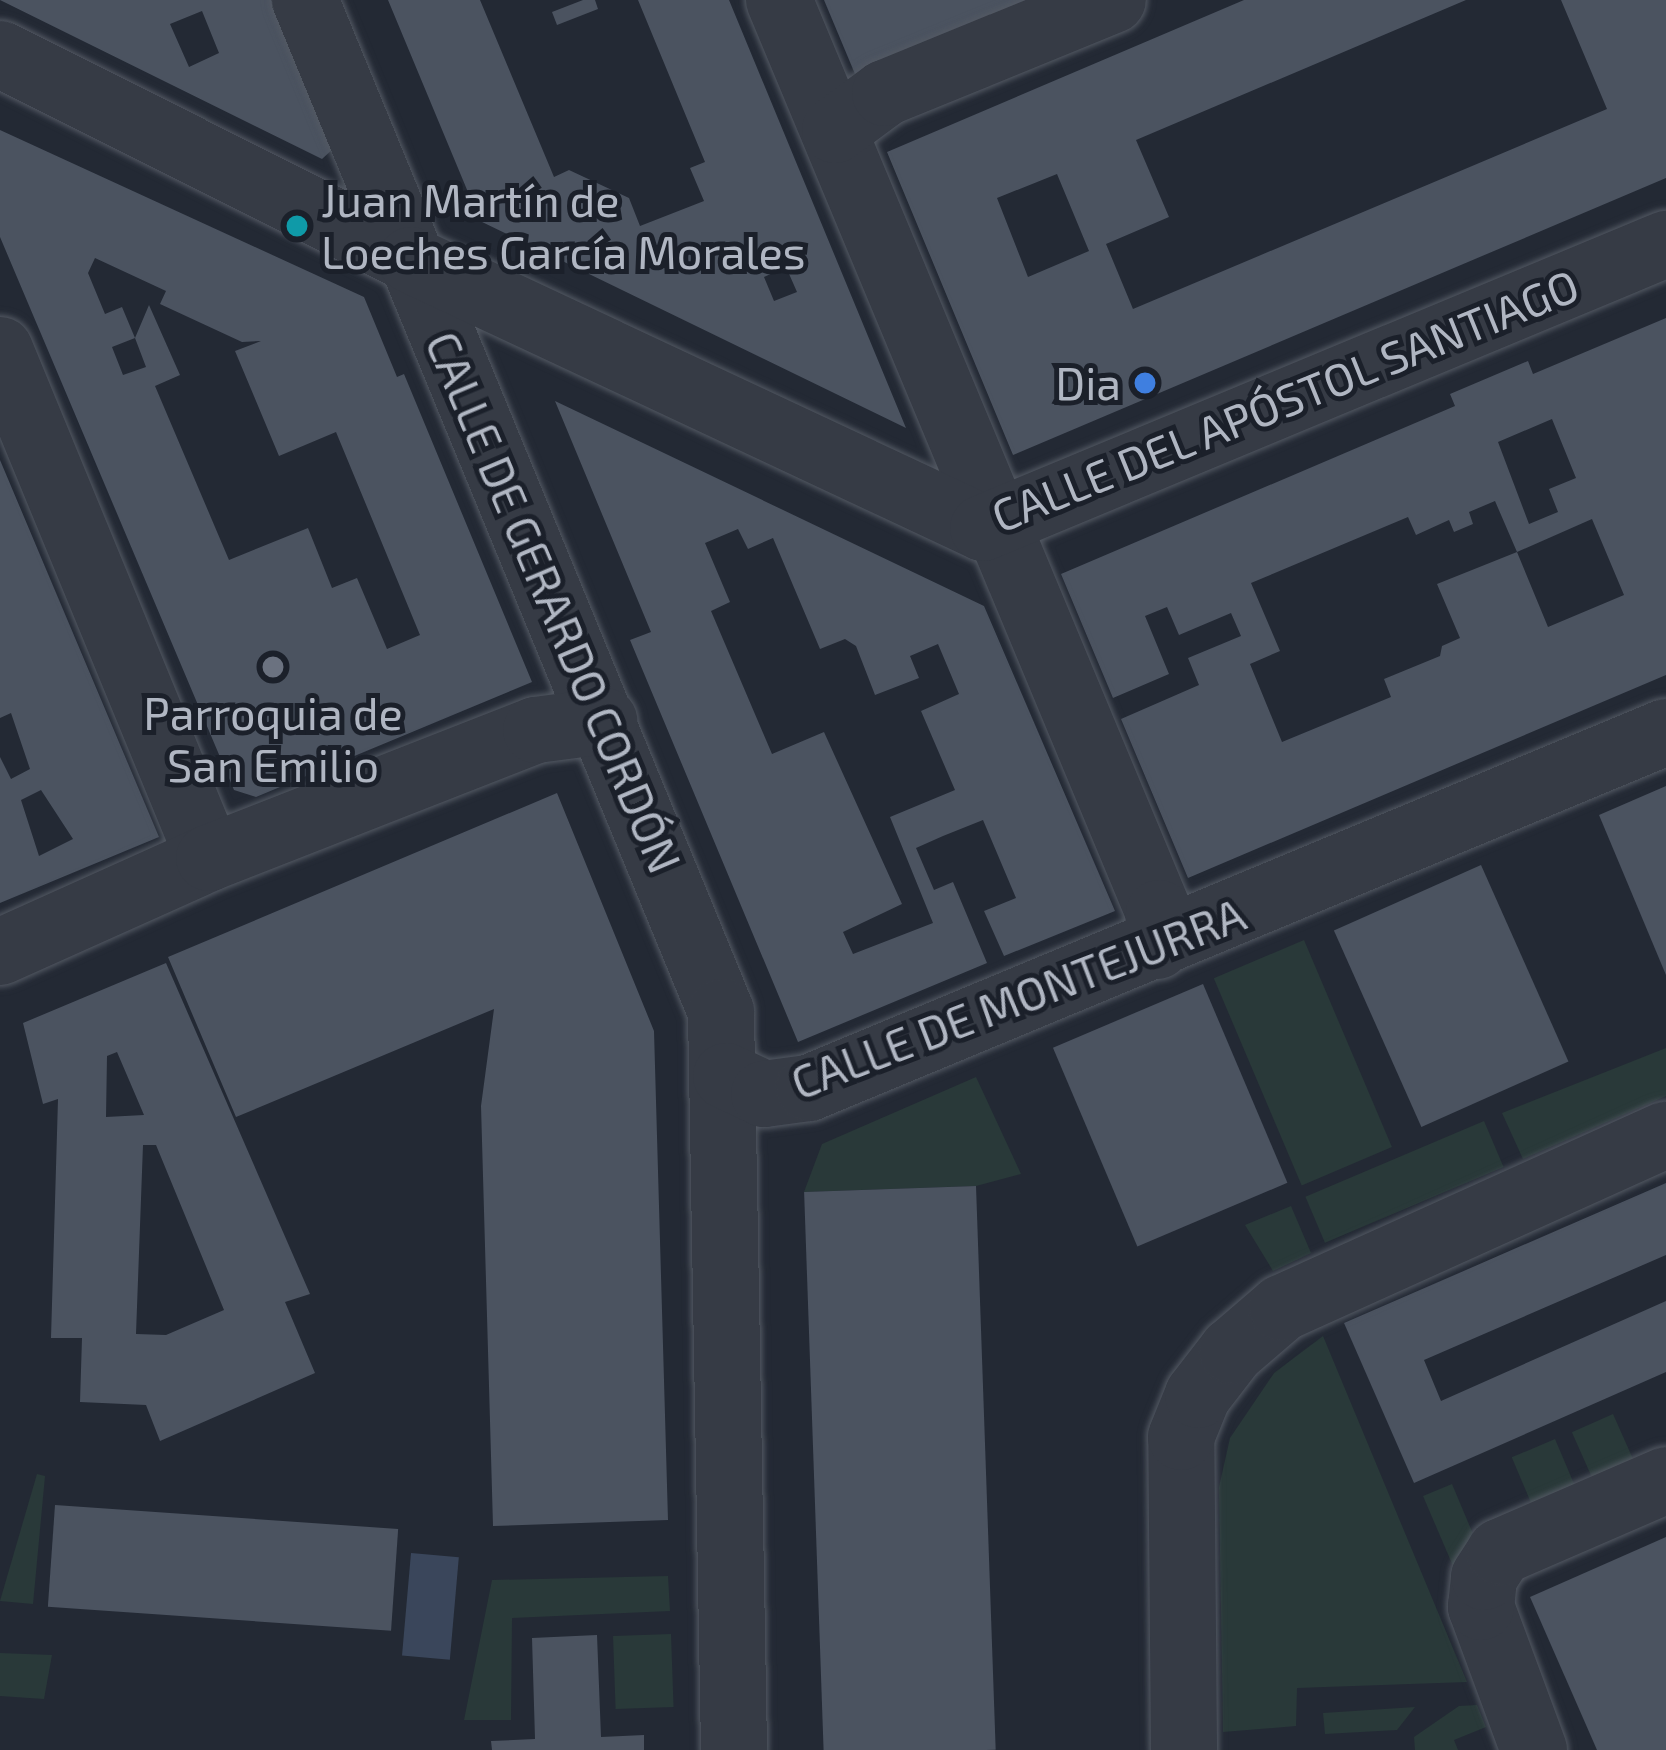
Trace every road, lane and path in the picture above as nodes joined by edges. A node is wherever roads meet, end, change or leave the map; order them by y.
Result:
1 (305, 0) edge
2 (779, 0) edge
3 (1113, 0) edge
4 (0, 54) edge
5 (835, 130) junction
6 (1666, 244) edge
7 (411, 260) junction
8 (0, 350) edge
9 (998, 526) junction
10 (604, 721) junction
11 (1666, 732) edge
12 (209, 858) junction
13 (1157, 946) junction
14 (0, 952) edge
15 (726, 1076) junction
16 (1666, 1135) edge
17 (1666, 1480) edge
18 (734, 1750) edge
19 (1184, 1750) edge
20 (1534, 1750) edge

1 - 7 street, CALLE DE GERARDO CORDÓN
2 - 5 street
3 - 5 street
4 - 7 street, CALLE DEL APÓSTOL SANTIAGO
5 - 9 street
6 - 9 street, CALLE DEL APÓSTOL SANTIAGO
7 - 9 street, CALLE DEL APÓSTOL SANTIAGO
7 - 10 street, CALLE DE GERARDO CORDÓN
8 - 12 street
9 - 13 street
10 - 12 street
10 - 15 street, CALLE DE GERARDO CORDÓN
11 - 13 street, CALLE DE MONTEJURRA
12 - 14 street
13 - 15 street, CALLE DE MONTEJURRA
15 - 18 street, CALLE DE MONTEJURRA
16 - 19 street
17 - 20 street

